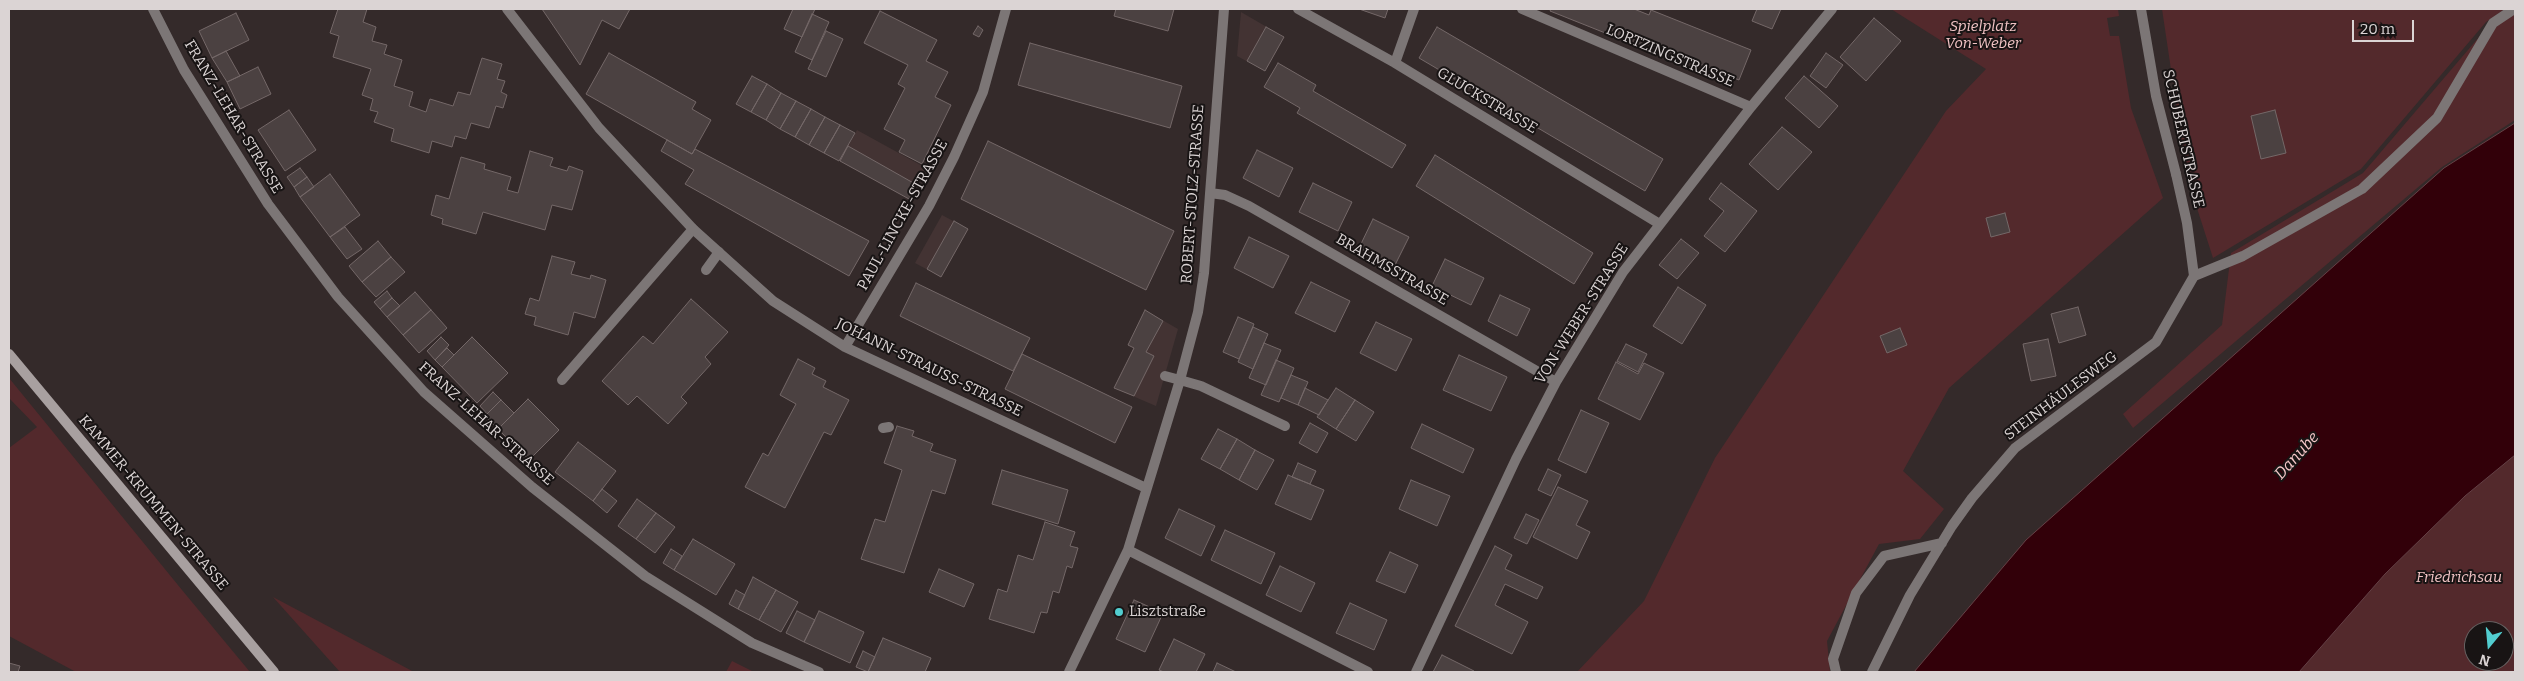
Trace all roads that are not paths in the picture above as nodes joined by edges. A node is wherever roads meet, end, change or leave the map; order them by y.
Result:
1 (153, 9) edge
2 (507, 9) edge
3 (1006, 9) edge
4 (1224, 9) edge
5 (1298, 9) edge
6 (1414, 9) edge
7 (1522, 9) edge
8 (1832, 9) edge
9 (2141, 9) edge
10 (2514, 9) edge
11 (1395, 63) junction
12 (1751, 107) junction
13 (1210, 193) junction
14 (1658, 223) junction
15 (693, 229) junction
16 (719, 252) junction
17 (706, 270) dead end
18 (2194, 276) junction
19 (845, 347) junction
20 (9, 354) edge
21 (1165, 376) dead end
22 (562, 380) dead end
23 (1180, 380) junction
24 (1556, 382) junction
25 (1285, 426) dead end
26 (1146, 488) junction
27 (1942, 543) junction
28 (1128, 550) junction
29 (274, 672) edge
30 (819, 672) edge
31 (1070, 672) edge
32 (1368, 672) edge
33 (1416, 672) edge
34 (1836, 672) edge
35 (1872, 672) edge

1 - 30 street, FRANZ-LEHAR-STRASSE
2 - 15 street, JOHANN-STRAUSS-STRASSE
3 - 19 street, PAUL-LINCKE-STRASSE
4 - 13 street, ROBERT-STOLZ-STRASSE
5 - 11 street, GLUCKSTRASSE
6 - 11 street
7 - 12 street, LORTZINGSTRASSE
8 - 12 street, VON-WEBER-STRASSE
9 - 18 street, SCHUBERTSTRASSE
10 - 18 street
11 - 14 street, GLUCKSTRASSE
12 - 14 street, VON-WEBER-STRASSE
13 - 23 street, ROBERT-STOLZ-STRASSE
13 - 24 street, BRAHMSSTRASSE
14 - 24 street, VON-WEBER-STRASSE
15 - 16 street, JOHANN-STRAUSS-STRASSE
15 - 22 street
16 - 17 street
16 - 19 street, JOHANN-STRAUSS-STRASSE
18 - 27 street, STEINHÄULESWEG
19 - 26 street, JOHANN-STRAUSS-STRASSE
20 - 29 street, KAMMER-KRUMMEN-STRASSE
21 - 23 street
23 - 25 street
23 - 26 street, ROBERT-STOLZ-STRASSE
24 - 33 street, VON-WEBER-STRASSE
26 - 28 street, ROBERT-STOLZ-STRASSE
27 - 34 street
27 - 35 street, STEINHÄULESWEG
28 - 31 street, ROBERT-STOLZ-STRASSE
28 - 32 street

